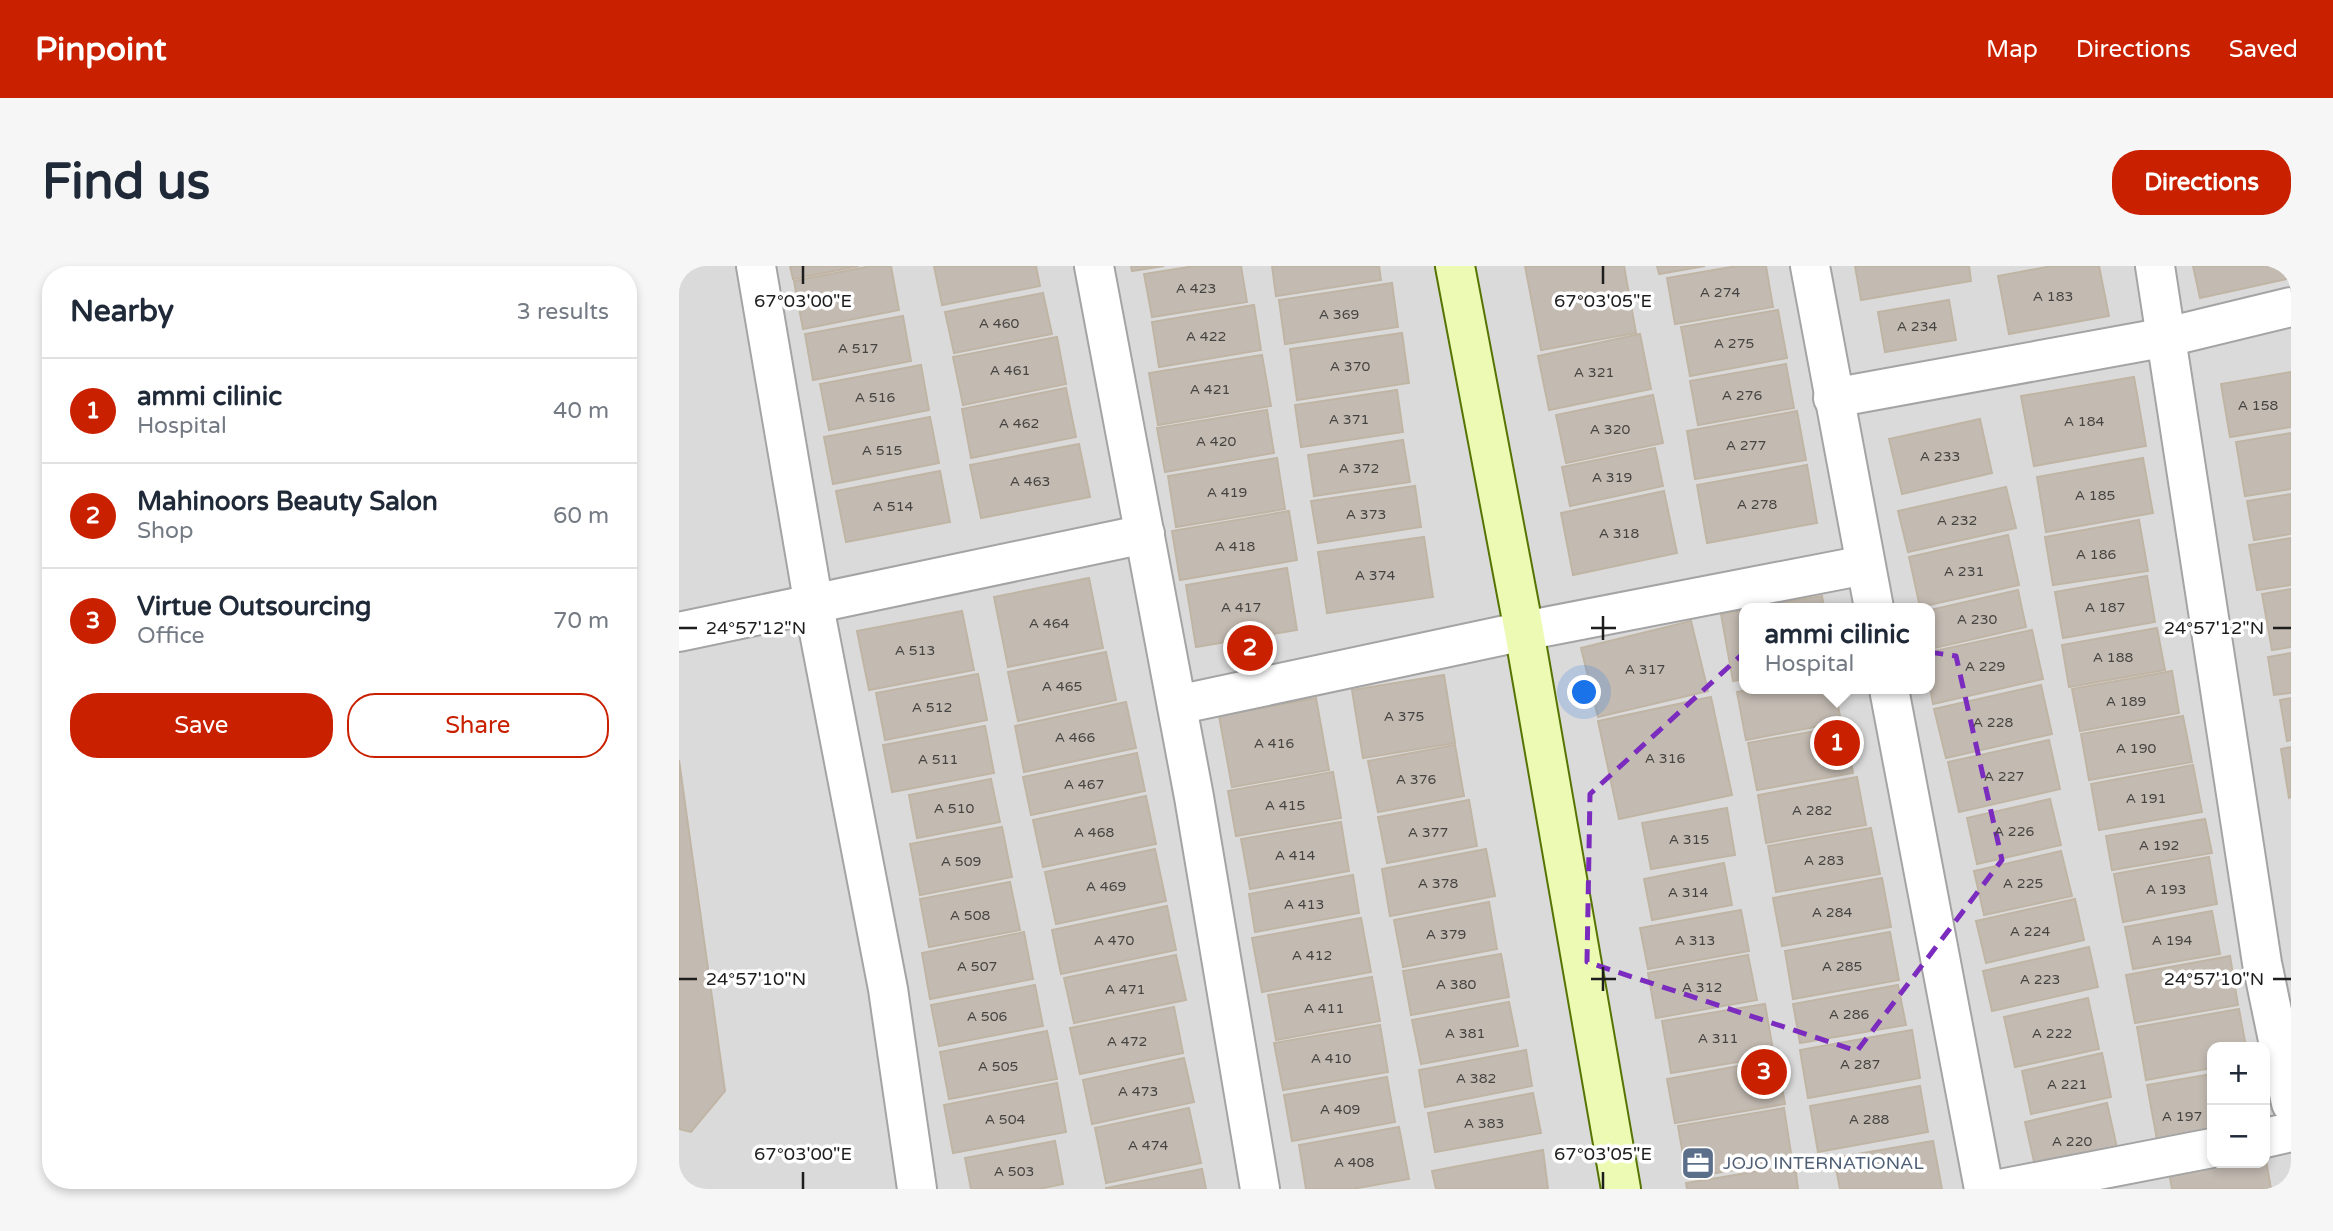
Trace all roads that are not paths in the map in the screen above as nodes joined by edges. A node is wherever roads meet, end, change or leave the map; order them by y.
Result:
1 (756, 266) edge
2 (1094, 266) edge
3 (1455, 266) edge
4 (1810, 266) edge
5 (2155, 266) edge
6 (2291, 307) edge
7 (2167, 337) junction
8 (1833, 398) junction
9 (1145, 534) junction
10 (1865, 565) junction
11 (1873, 603) edge
12 (814, 606) junction
13 (1524, 631) junction
14 (679, 632) edge
15 (1890, 694) edge
16 (1177, 705) junction
17 (2276, 961) edge
18 (2291, 1103) edge
19 (2291, 1132) edge
20 (2270, 1137) edge
21 (2207, 1149) edge
22 (917, 1189) edge
23 (1260, 1189) edge
24 (1621, 1189) edge
25 (1984, 1189) edge
26 (2000, 1189) edge

1 - 12 street
2 - 9 street
3 - 13 street
4 - 8 street
5 - 7 street
6 - 7 street
7 - 8 street
7 - 17 street
8 - 10 street
9 - 12 street
9 - 16 street
10 - 11 street
10 - 13 street
12 - 14 street
12 - 22 street
13 - 16 street
13 - 24 street
15 - 25 street
16 - 23 street
17 - 18 street
19 - 20 street
21 - 26 street

